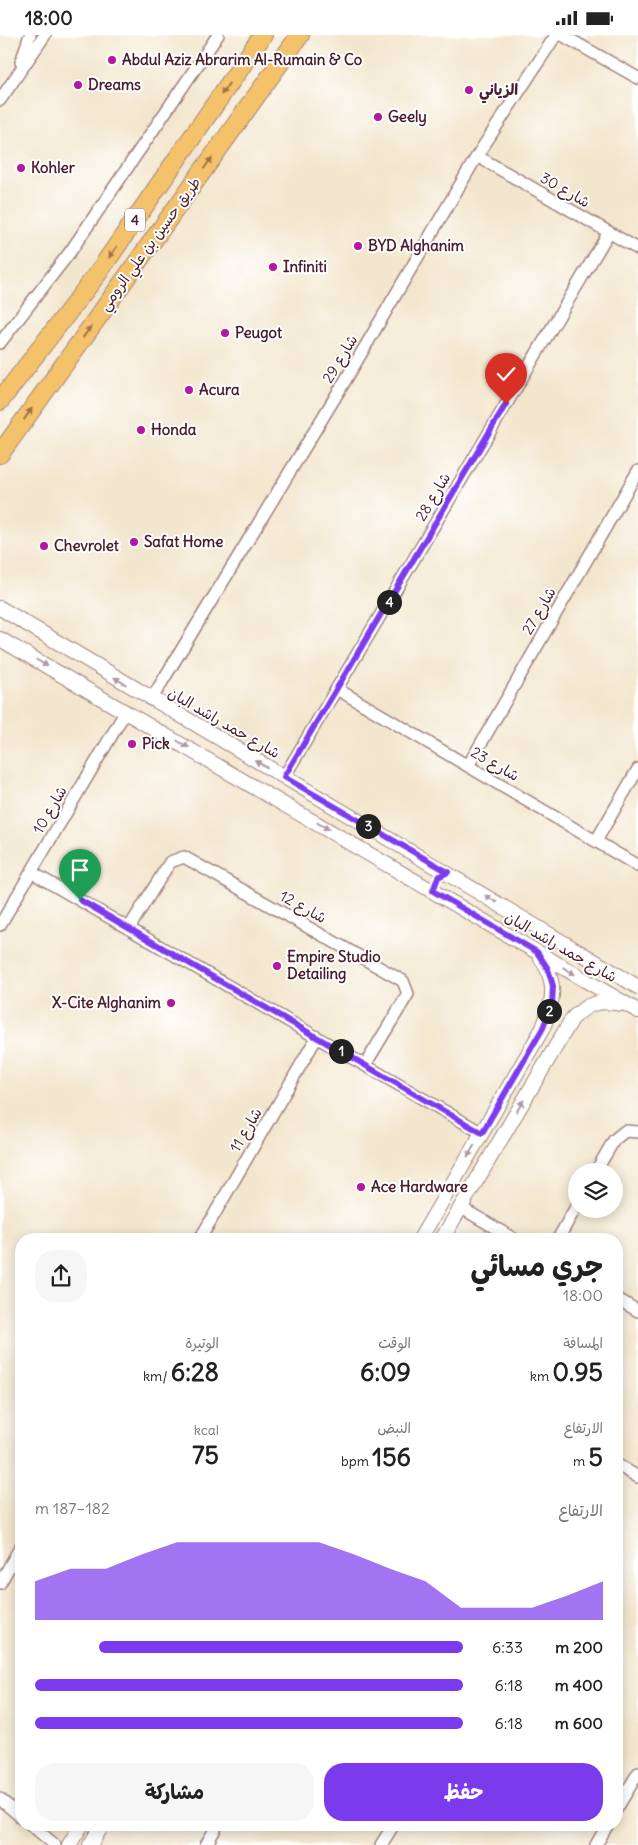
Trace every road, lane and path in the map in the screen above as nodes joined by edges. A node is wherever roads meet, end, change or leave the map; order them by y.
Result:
1 (30, 35) edge
2 (45, 35) edge
3 (218, 35) edge
4 (263, 35) edge
5 (300, 35) edge
6 (308, 35) edge
7 (556, 35) edge
8 (562, 35) edge
9 (284, 57) junction
10 (19, 71) junction
11 (638, 78) edge
12 (0, 100) edge
13 (477, 156) junction
14 (609, 232) junction
15 (638, 249) edge
16 (0, 343) edge
17 (0, 401) edge
18 (0, 454) edge
19 (638, 471) edge
20 (0, 608) edge
21 (0, 639) edge
22 (337, 689) junction
23 (152, 700) junction
24 (126, 711) junction
25 (468, 766) junction
26 (638, 769) edge
27 (284, 777) junction
28 (596, 841) junction
29 (430, 862) junction
30 (638, 865) edge
31 (31, 872) junction
32 (448, 872) junction
33 (417, 881) junction
34 (433, 891) junction
35 (0, 925) edge
36 (129, 928) junction
37 (537, 952) junction
38 (638, 987) edge
39 (634, 1009) edge
40 (543, 1028) junction
41 (317, 1037) junction
42 (560, 1037) junction
43 (365, 1065) junction
44 (638, 1131) edge
45 (482, 1133) junction
46 (600, 1163) edge
47 (460, 1207) junction
48 (570, 1218) edge
49 (203, 1233) edge
50 (424, 1233) edge
51 (445, 1233) edge
52 (504, 1233) edge
53 (561, 1233) edge
54 (623, 1302) edge
55 (638, 1311) edge
56 (623, 1468) edge
57 (638, 1477) edge
58 (15, 1557) edge
59 (0, 1583) edge
60 (638, 1773) edge
61 (623, 1798) edge
62 (0, 1799) edge
63 (15, 1812) edge
64 (38, 1831) edge
65 (78, 1831) edge
66 (99, 1831) edge
67 (214, 1831) edge
68 (390, 1831) edge
69 (604, 1831) edge
70 (55, 1845) edge
71 (69, 1845) edge
72 (90, 1845) edge
73 (206, 1845) edge
74 (381, 1845) edge
75 (596, 1845) edge

1 - 10 street
2 - 10 street
3 - 16 street
4 -> 17 highway, طريق حسين بن علي الرومي / 4
5 - 9 highway, طريق حسين بن علي الرومي / 4
6 - 9 highway
7 - 13 street, شارع 29
8 - 11 street
18 -> 9 highway, طريق حسين بن علي الرومي / 4
10 - 12 street
13 - 14 street, شارع 30
13 - 23 street, شارع 29
14 - 15 street, شارع 30
14 - 22 street, شارع 28
19 - 25 street, شارع 27
23 -> 20 street, شارع حمد راشد البان
21 -> 24 street, شارع حمد راشد البان
22 - 25 street, شارع 23
22 - 27 street, شارع 28
27 -> 23 street, شارع حمد راشد البان
24 - 31 street, شارع 10
24 -> 33 street, شارع حمد راشد البان
25 - 28 street, شارع 23
26 - 28 street
27 - 29 street, شارع حمد راشد البان
28 - 30 street, شارع 23
29 - 32 street, شارع حمد راشد البان
29 - 33 street
31 - 35 street, شارع 10
31 - 36 street
32 - 34 street
38 -> 32 street, شارع حمد راشد البان
33 - 34 street, شارع حمد راشد البان
34 - 37 street, شارع حمد راشد البان
36 - 41 street
36 - 43 street, شارع 12
37 -> 39 street, شارع حمد راشد البان
37 - 40 street
39 - 42 street
40 - 42 street
40 - 45 street
41 - 43 street
41 - 49 street, شارع 11
47 -> 42 street
43 - 45 street
44 - 46 street
45 -> 50 street
47 - 51 street
47 - 52 street
48 - 53 street
54 - 55 street
56 - 57 street
58 - 59 street
60 - 61 street
62 - 63 street
64 - 70 street
65 - 71 street
66 - 72 street
67 - 73 street
68 - 74 street
69 - 75 street

